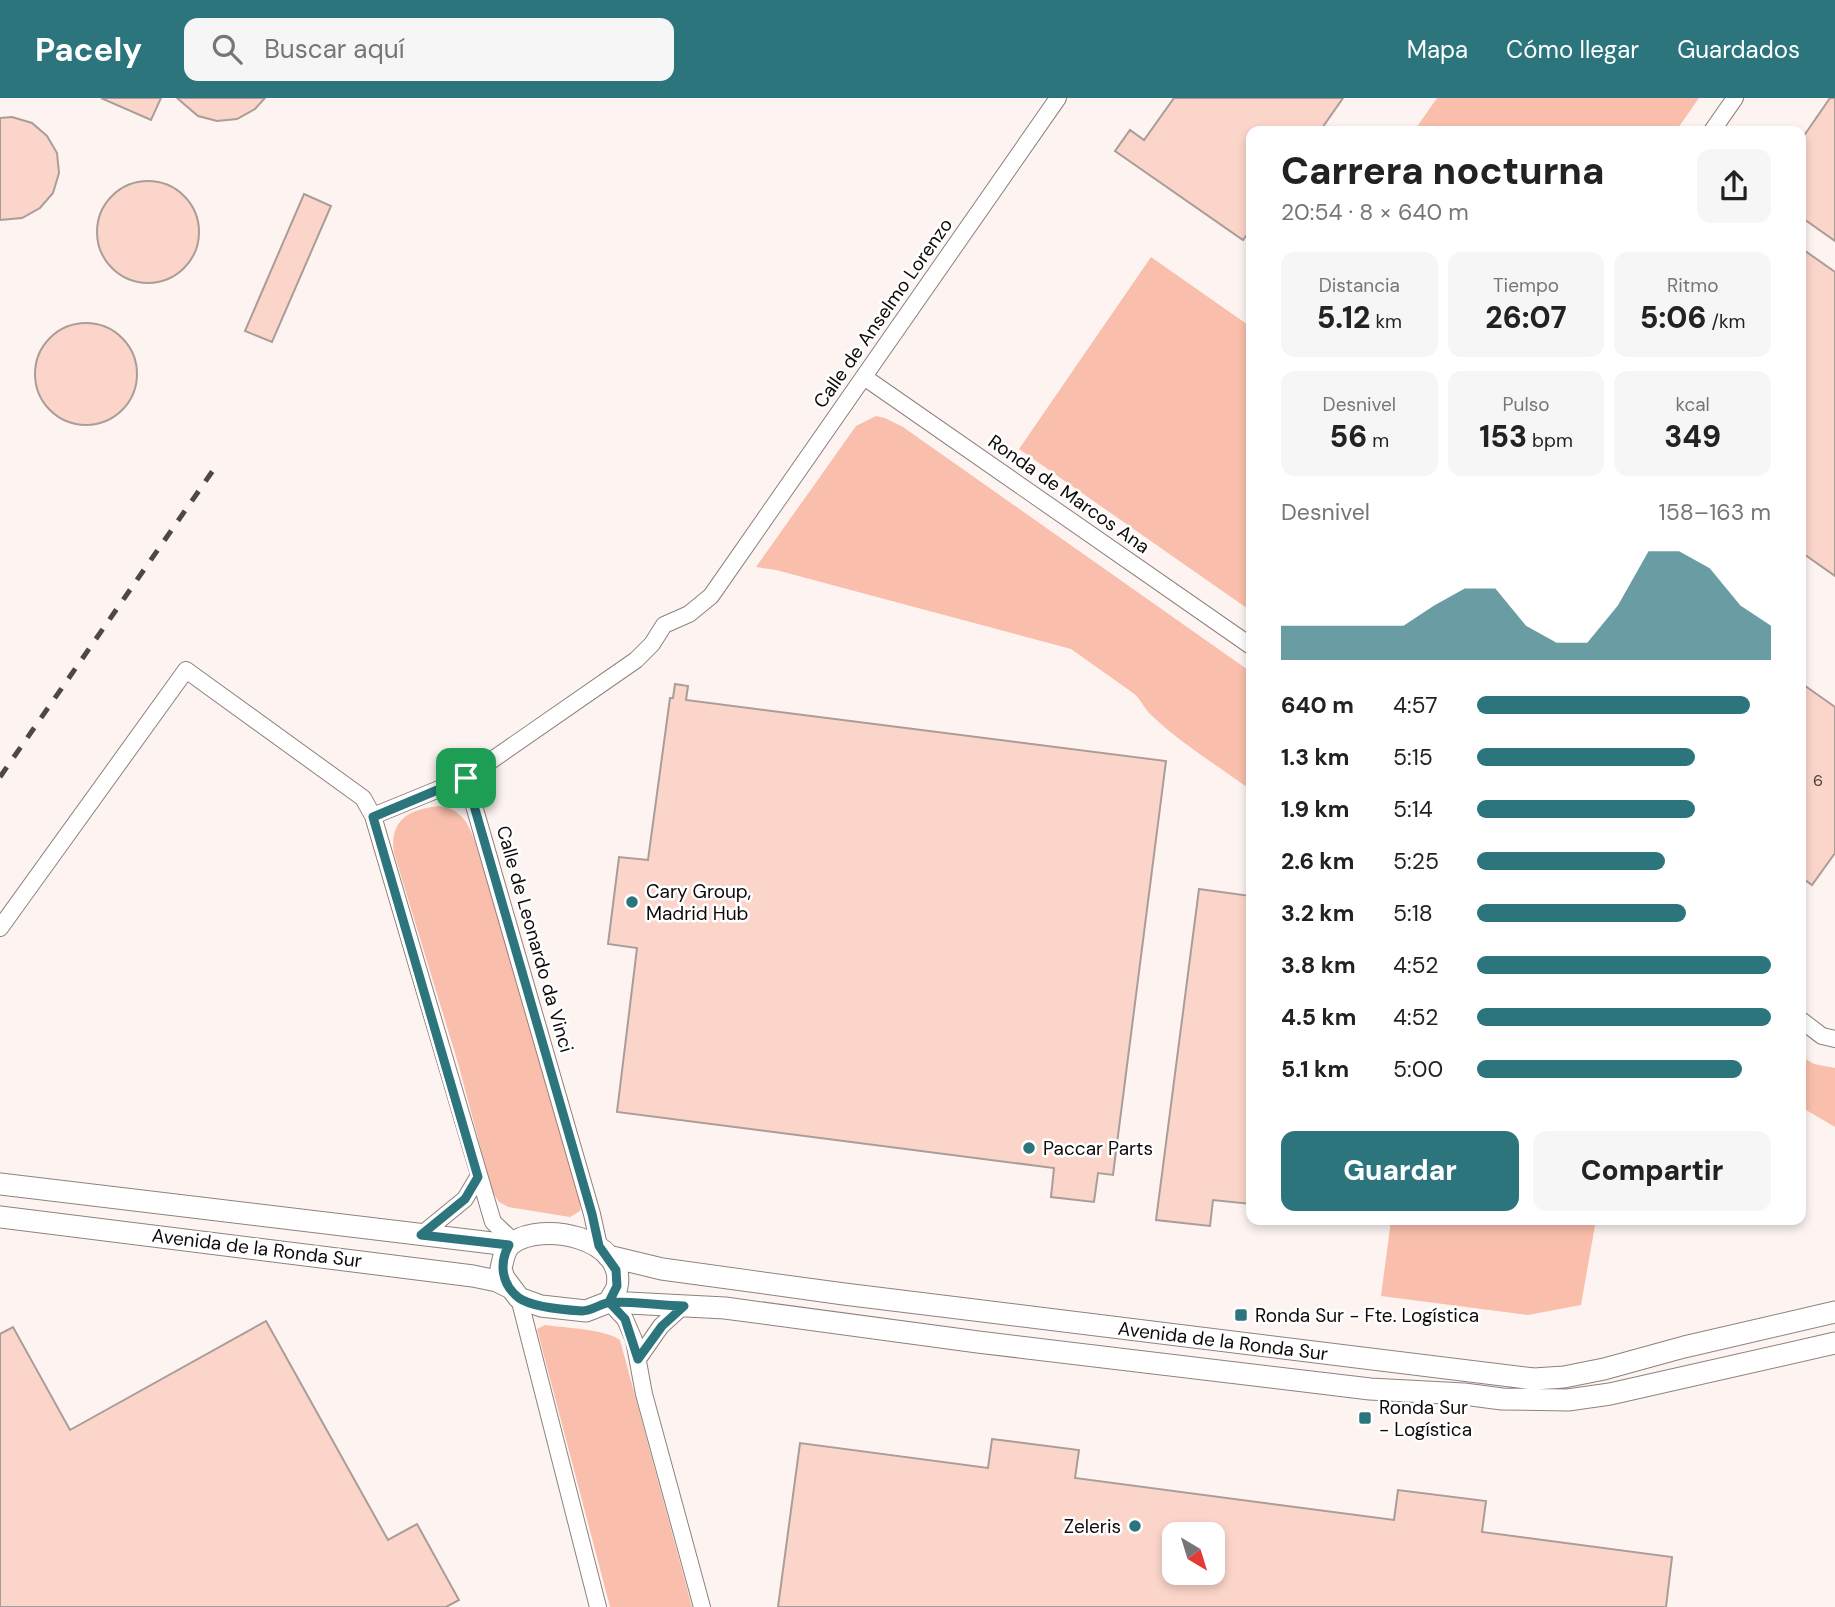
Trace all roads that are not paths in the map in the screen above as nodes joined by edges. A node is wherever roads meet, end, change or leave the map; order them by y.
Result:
1 (1058, 98) edge
2 (1735, 98) edge
3 (1715, 126) edge
4 (864, 377) junction
5 (1246, 643) edge
6 (466, 778) junction
7 (373, 817) junction
8 (0, 928) edge
9 (1806, 1024) edge
10 (1835, 1039) edge
11 (478, 1177) junction
12 (0, 1184) edge
13 (0, 1217) edge
14 (421, 1235) junction
15 (512, 1244) junction
16 (603, 1251) junction
17 (515, 1293) junction
18 (609, 1302) junction
19 (684, 1306) junction
20 (1835, 1312) edge
21 (1835, 1343) edge
22 (638, 1359) junction
23 (598, 1607) edge
24 (702, 1607) edge

1 - 4 street, Calle de Anselmo Lorenzo
2 - 3 street
4 - 5 street, Ronda de Marcos Ana
4 - 6 street, Calle de Anselmo Lorenzo
6 - 7 street
6 - 16 street, Calle de Leonardo da Vinci
7 - 8 street
7 - 11 street
9 - 10 street
11 - 14 street
11 - 15 street
12 - 14 main road, Avenida de la Ronda Sur
13 - 17 main road, Avenida de la Ronda Sur
14 - 15 main road, Avenida de la Ronda Sur
15 - 16 main road
15 - 17 main road
16 - 18 main road
16 - 20 main road, Avenida de la Ronda Sur
17 - 18 main road
17 - 23 street
18 - 19 main road, Avenida de la Ronda Sur
18 - 22 street
19 - 21 main road, Avenida de la Ronda Sur
19 - 22 street
22 - 24 street

